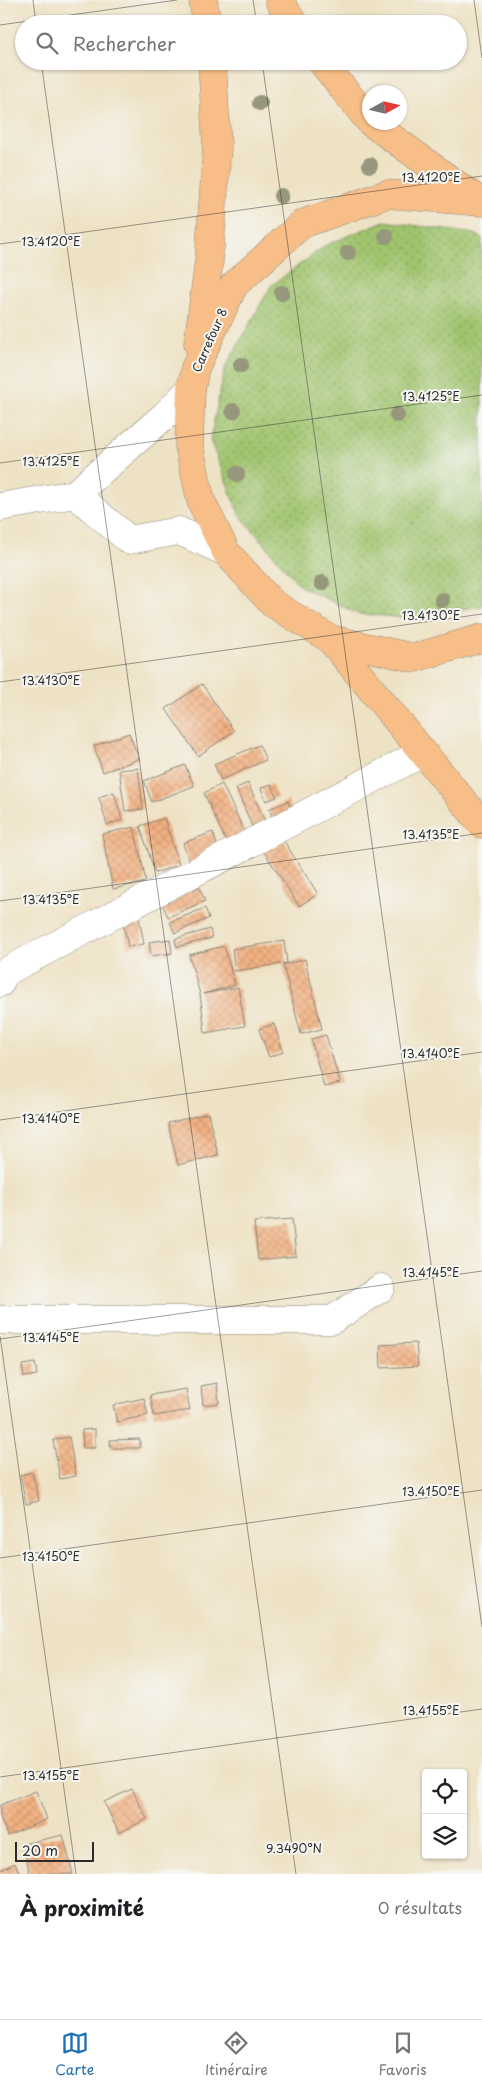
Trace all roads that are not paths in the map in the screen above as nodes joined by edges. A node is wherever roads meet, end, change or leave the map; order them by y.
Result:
1 (203, 0) edge
2 (279, 0) edge
3 (206, 15) edge
4 (288, 15) edge
5 (213, 70) edge
6 (328, 70) edge
7 (362, 112) edge
8 (381, 130) edge
9 (480, 201) edge
10 (193, 378) junction
11 (75, 494) junction
12 (0, 507) edge
13 (226, 552) junction
14 (482, 638) edge
15 (330, 640) junction
16 (422, 753) junction
17 (482, 824) edge
18 (0, 983) edge
19 (381, 1288) dead end
20 (0, 1320) edge

1 - 3 main road
2 - 4 main road
5 - 10 main road
6 - 7 main road
8 - 9 main road
9 - 10 main road, Carrefour 8
10 - 11 street
10 - 13 main road, Carrefour 8
11 - 12 street
11 - 13 street
13 - 15 main road, Carrefour 8
14 - 15 main road, Carrefour 8
15 - 16 main road
16 - 17 main road
16 - 18 street
19 - 20 street

